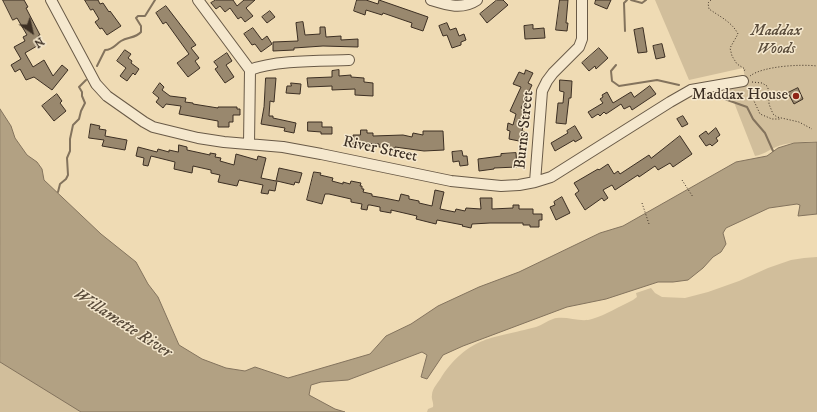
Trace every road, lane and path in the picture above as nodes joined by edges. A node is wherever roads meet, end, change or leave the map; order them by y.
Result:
1 (51, 0) edge
2 (198, 0) edge
3 (431, 0) edge
4 (477, 0) edge
5 (582, 0) edge
6 (710, 0) edge
7 (349, 60) dead end
8 (817, 66) edge
9 (250, 70) junction
10 (741, 81) junction
11 (782, 118) junction
12 (812, 129) dead end
13 (249, 144) junction
14 (682, 180) dead end
15 (535, 182) junction
16 (693, 198) dead end
17 (642, 203) dead end
18 (649, 224) dead end

1 - 13 street, River Street
2 - 9 street
3 - 4 street
5 - 15 street, Burns Street
6 - 10 path
7 - 9 street
8 - 10 path
9 - 13 street
10 - 11 path
10 - 11 path
10 - 15 street, River Street
11 - 12 path
13 - 15 street, River Street
14 - 16 path
17 - 18 path

